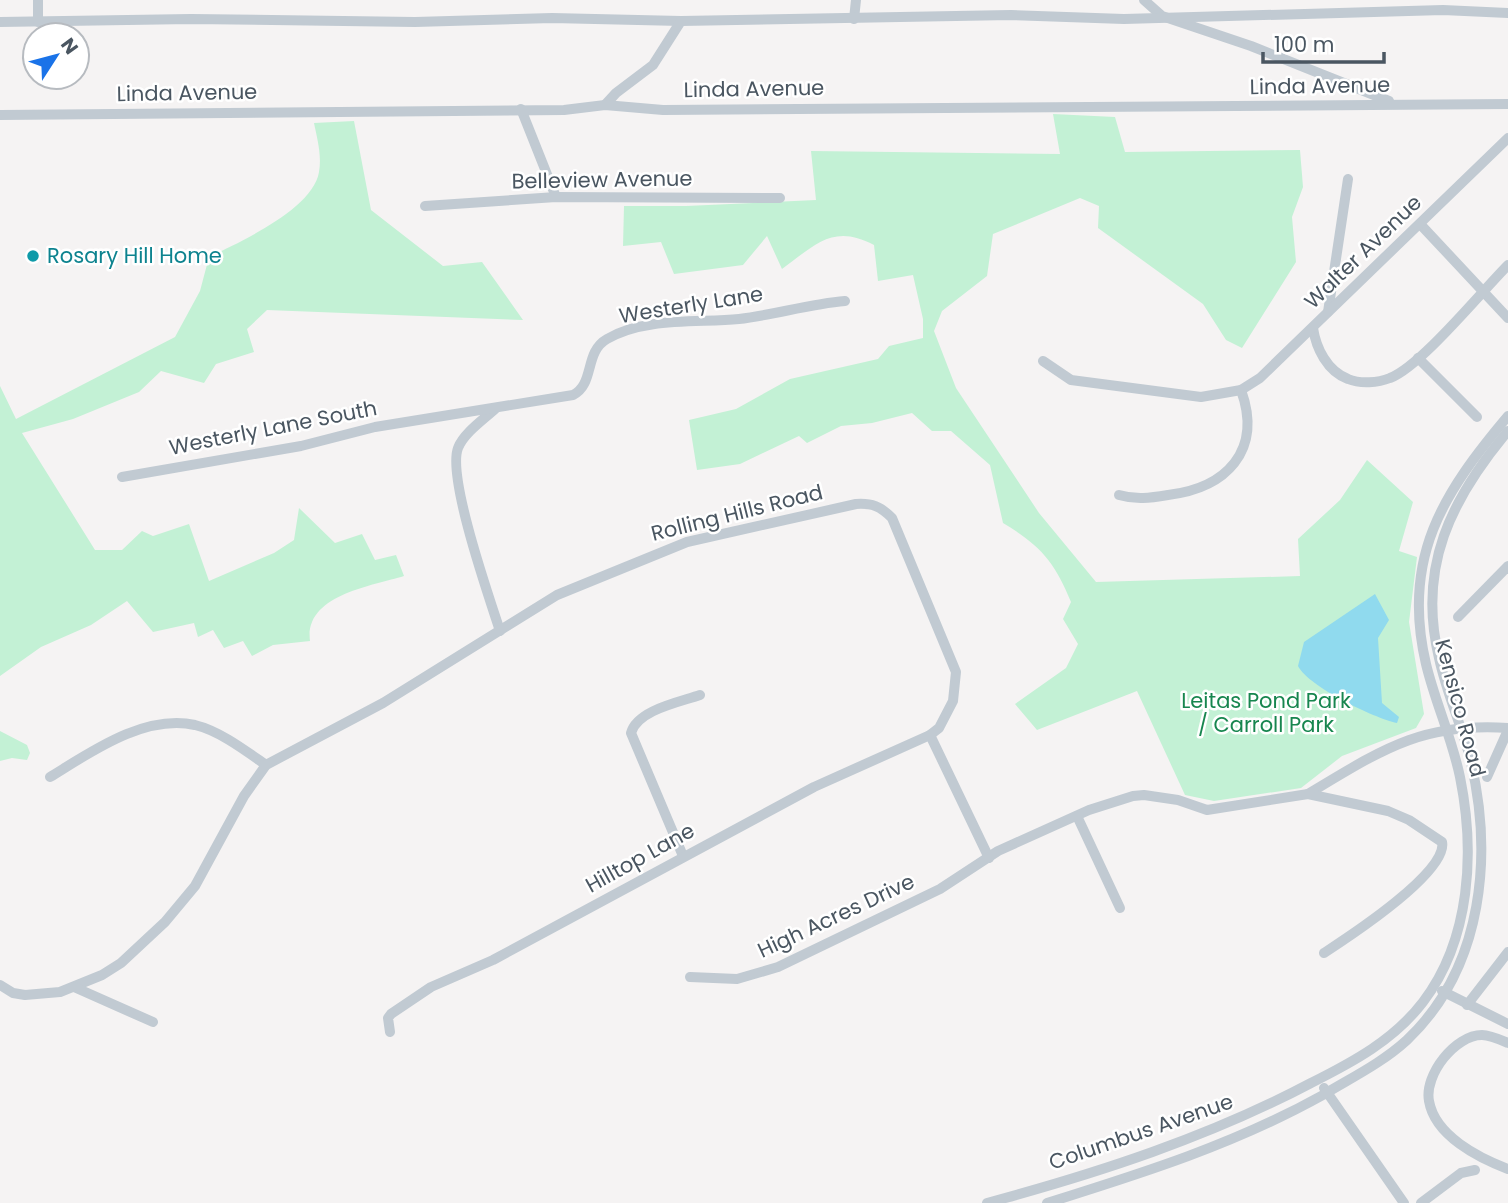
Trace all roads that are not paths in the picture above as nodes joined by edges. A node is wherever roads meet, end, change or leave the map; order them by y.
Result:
1 (38, 0) edge
2 (856, 0) edge
3 (1144, 0) edge
4 (1442, 5) edge
5 (1508, 13) edge
6 (1162, 16) junction
7 (854, 19) junction
8 (681, 20) junction
9 (38, 21) edge
10 (89, 21) edge
11 (0, 22) edge
12 (21, 22) edge
13 (1397, 104) junction
14 (1508, 104) edge
15 (605, 105) junction
16 (521, 109) junction
17 (0, 115) edge
18 (1508, 138) edge
19 (1348, 179) dead end
20 (556, 197) junction
21 (780, 198) dead end
22 (425, 206) dead end
23 (1420, 224) junction
24 (1508, 265) edge
25 (1482, 291) junction
26 (845, 301) dead end
27 (1328, 312) junction
28 (1508, 318) edge
29 (1312, 328) junction
30 (1418, 358) junction
31 (1043, 361) dead end
32 (1241, 390) junction
33 (495, 410) junction
34 (1508, 416) edge
35 (1477, 417) dead end
36 (431, 419) joint
37 (1508, 431) edge
38 (122, 477) dead end
39 (1119, 495) dead end
40 (1508, 566) edge
41 (1458, 617) dead end
42 (500, 631) junction
43 (700, 695) dead end
44 (1454, 727) junction
45 (1508, 729) edge
46 (930, 736) junction
47 (266, 765) junction
48 (1487, 777) dead end
49 (50, 778) dead end
50 (1308, 794) junction
51 (1077, 817) junction
52 (683, 856) junction
53 (989, 858) junction
54 (1120, 908) dead end
55 (1508, 952) edge
56 (1324, 953) dead end
57 (690, 977) dead end
58 (0, 985) edge
59 (74, 986) junction
60 (1434, 986) junction
61 (1446, 993) junction
62 (1467, 1004) junction
63 (153, 1022) dead end
64 (1508, 1024) edge
65 (390, 1032) dead end
66 (1508, 1043) edge
67 (1319, 1080) junction
68 (1326, 1093) junction
69 (1508, 1169) edge
70 (1475, 1170) dead end
71 (986, 1203) edge
72 (1047, 1203) edge
73 (1404, 1203) edge
74 (1421, 1203) edge

1 - 9 street
2 - 7 street
3 - 6 street
4 - 5 street
4 - 6 street
6 - 7 street
6 - 13 street
7 - 8 street
8 - 10 street
8 - 15 street
11 - 12 street
13 - 14 street, Linda Avenue
13 - 15 street, Linda Avenue
15 - 16 street, Linda Avenue
16 - 17 street, Linda Avenue
16 - 20 street
18 - 23 street, Walter Avenue
19 - 27 street
20 - 21 street, Belleview Avenue
20 - 22 street, Belleview Avenue
23 - 25 street
23 - 27 street, Walter Avenue
24 - 25 street
25 - 28 street
25 - 30 street
26 - 33 street, Westerly Lane
27 - 29 street, Walter Avenue
29 - 30 street
29 - 32 street, Walter Avenue
30 - 35 street
31 - 32 street
32 - 39 street
33 - 36 street, Westerly Lane
33 - 42 street
34 - 44 street, Kensico Road
36 - 38 street, Westerly Lane South
37 - 44 street, Kensico Road
40 - 41 street
42 - 46 street, Rolling Hills Road
42 - 47 street, Rolling Hills Road
43 - 52 street
44 - 45 street
44 - 50 street
44 - 60 street, Kensico Road
44 - 61 street, Kensico Road
45 - 48 street
46 - 52 street, Hilltop Lane
46 - 53 street
47 - 49 street
47 - 59 street
50 - 51 street
50 - 56 street
51 - 53 street
51 - 54 street
52 - 65 street, Hilltop Lane
53 - 57 street, High Acres Drive
55 - 62 street
58 - 59 street
59 - 63 street
60 - 61 street
60 - 67 street, Columbus Avenue
61 - 62 street
61 - 68 street, Columbus Avenue
62 - 64 street
66 - 69 street
67 - 68 street
67 - 71 street, Columbus Avenue
68 - 72 street, Columbus Avenue
68 - 73 street
70 - 74 street

